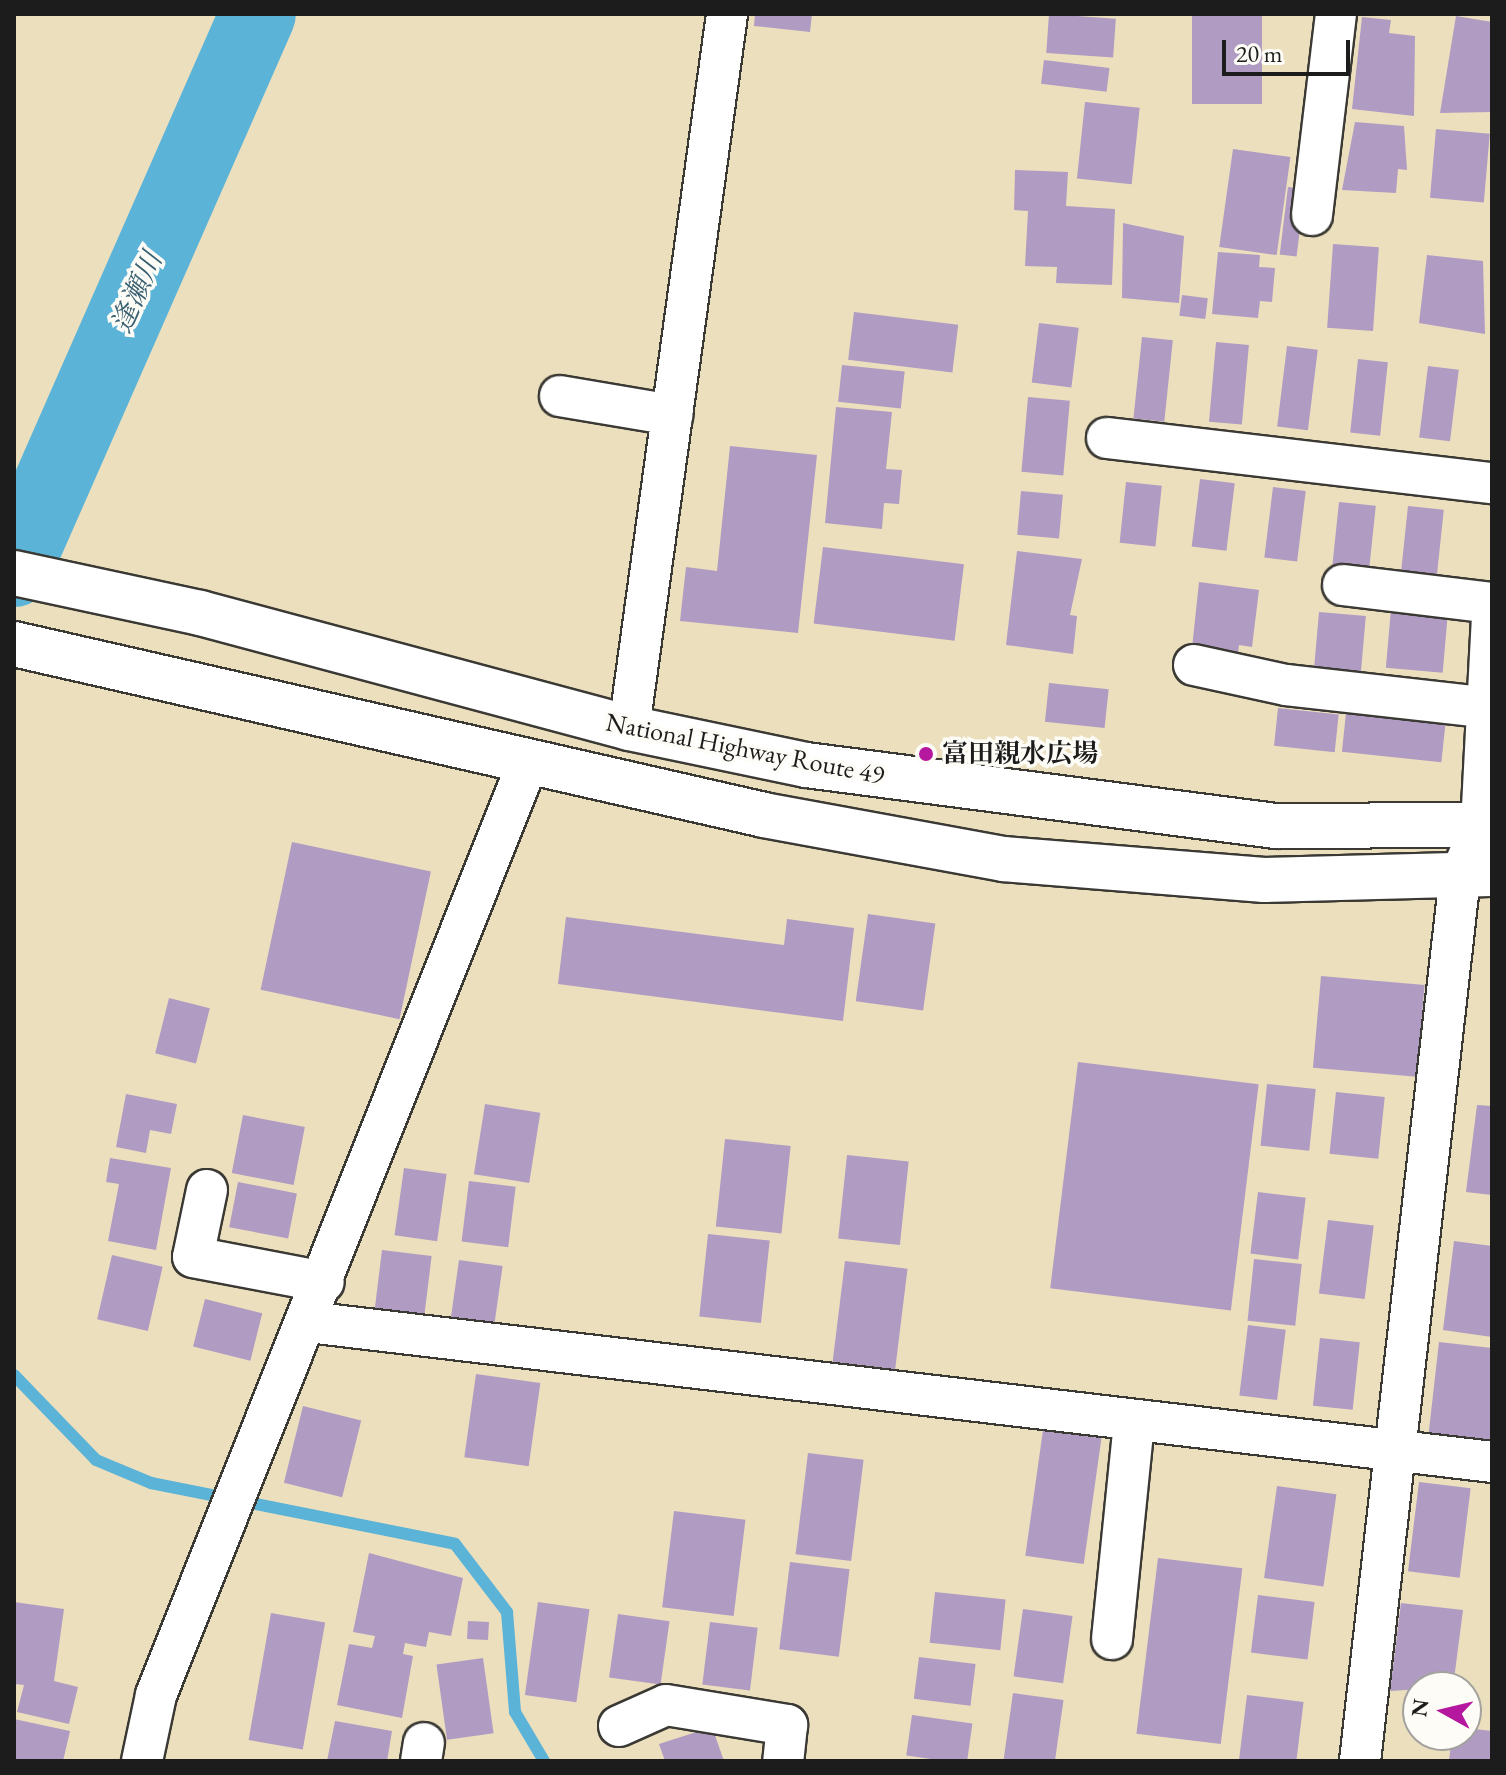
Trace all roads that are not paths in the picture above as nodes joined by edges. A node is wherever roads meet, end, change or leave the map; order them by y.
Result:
1 (727, 14) edge
2 (1336, 14) edge
3 (1312, 215) dead end
4 (560, 396) dead end
5 (672, 415) junction
6 (1107, 438) dead end
7 (1492, 483) edge
8 (14, 573) edge
9 (1343, 585) dead end
10 (1492, 603) edge
11 (1492, 619) edge
12 (14, 644) edge
13 (1194, 665) dead end
14 (1483, 707) junction
15 (629, 728) junction
16 (528, 762) junction
17 (1486, 806) edge
18 (1476, 875) edge
19 (207, 1190) dead end
20 (324, 1282) junction
21 (308, 1322) junction
22 (1134, 1421) junction
23 (1395, 1452) junction
24 (1492, 1462) edge
25 (1112, 1639) dead end
26 (619, 1726) dead end
27 (142, 1761) edge
28 (783, 1761) edge
29 (1360, 1761) edge

1 - 5 street
2 - 3 street
4 - 5 street
5 - 15 street
6 - 7 street
8 - 15 highway, National Highway Route 49
9 - 10 street
11 - 14 street
12 - 16 highway
13 - 14 street
14 - 17 street
15 - 17 highway, National Highway Route 49
16 - 18 highway
16 - 20 street
17 - 18 street
18 - 23 street
19 - 20 street
20 - 21 street
21 - 22 street
21 - 27 street
22 - 23 street
22 - 25 street
23 - 24 street
23 - 29 street
26 - 28 street

